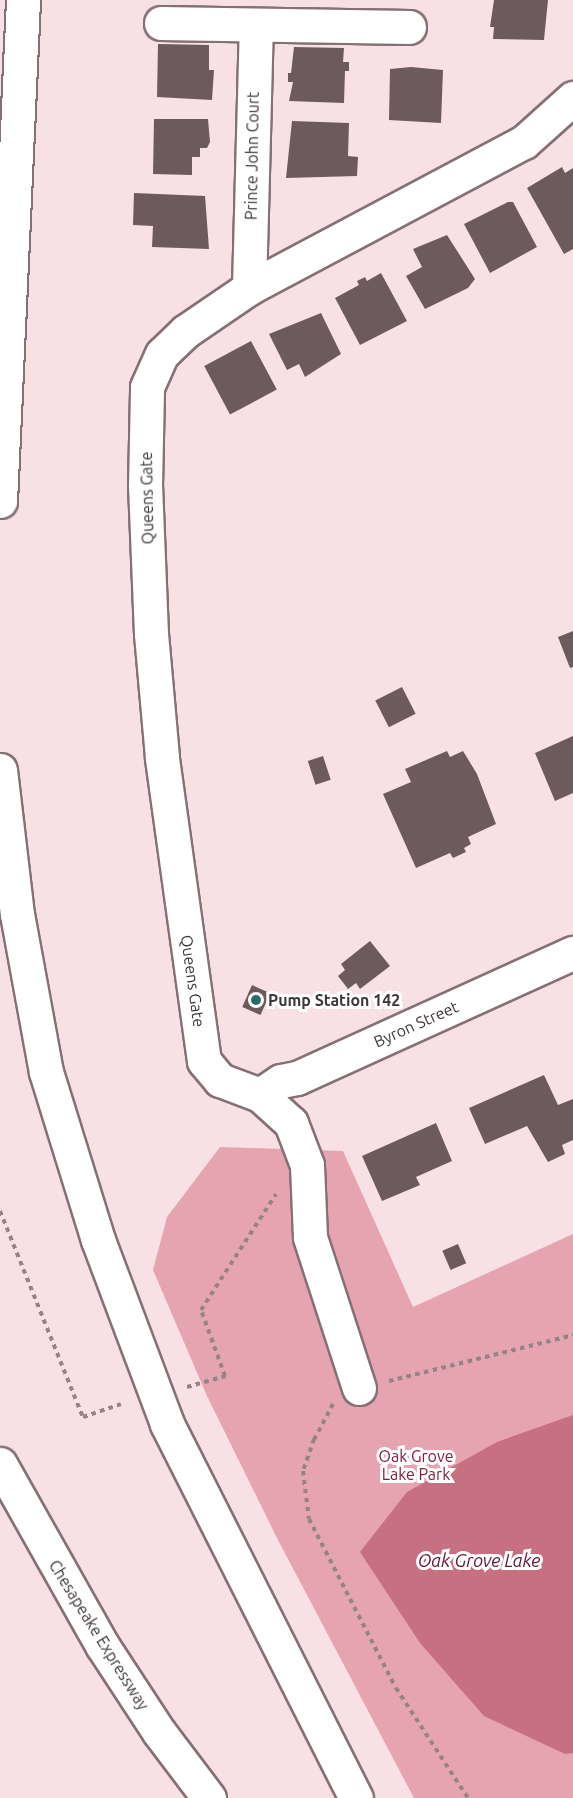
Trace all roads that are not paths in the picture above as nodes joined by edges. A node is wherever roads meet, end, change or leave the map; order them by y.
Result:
1 (23, 0) edge
2 (161, 22) dead end
3 (256, 25) junction
4 (409, 27) dead end
5 (573, 98) edge
6 (249, 288) junction
7 (0, 501) edge
8 (0, 770) edge
9 (573, 953) edge
10 (260, 1095) junction
11 (358, 1388) road end
12 (0, 1464) edge
13 (209, 1798) edge
14 (356, 1798) edge

1 - 7 main road
2 - 3 main road
3 - 4 main road
3 - 6 main road, Prince John Court
5 - 6 main road, Queens Gate
6 - 10 main road, Queens Gate
8 - 14 main road
9 - 10 main road, Byron Street
10 - 11 main road
12 - 13 main road, Chesapeake Expressway

